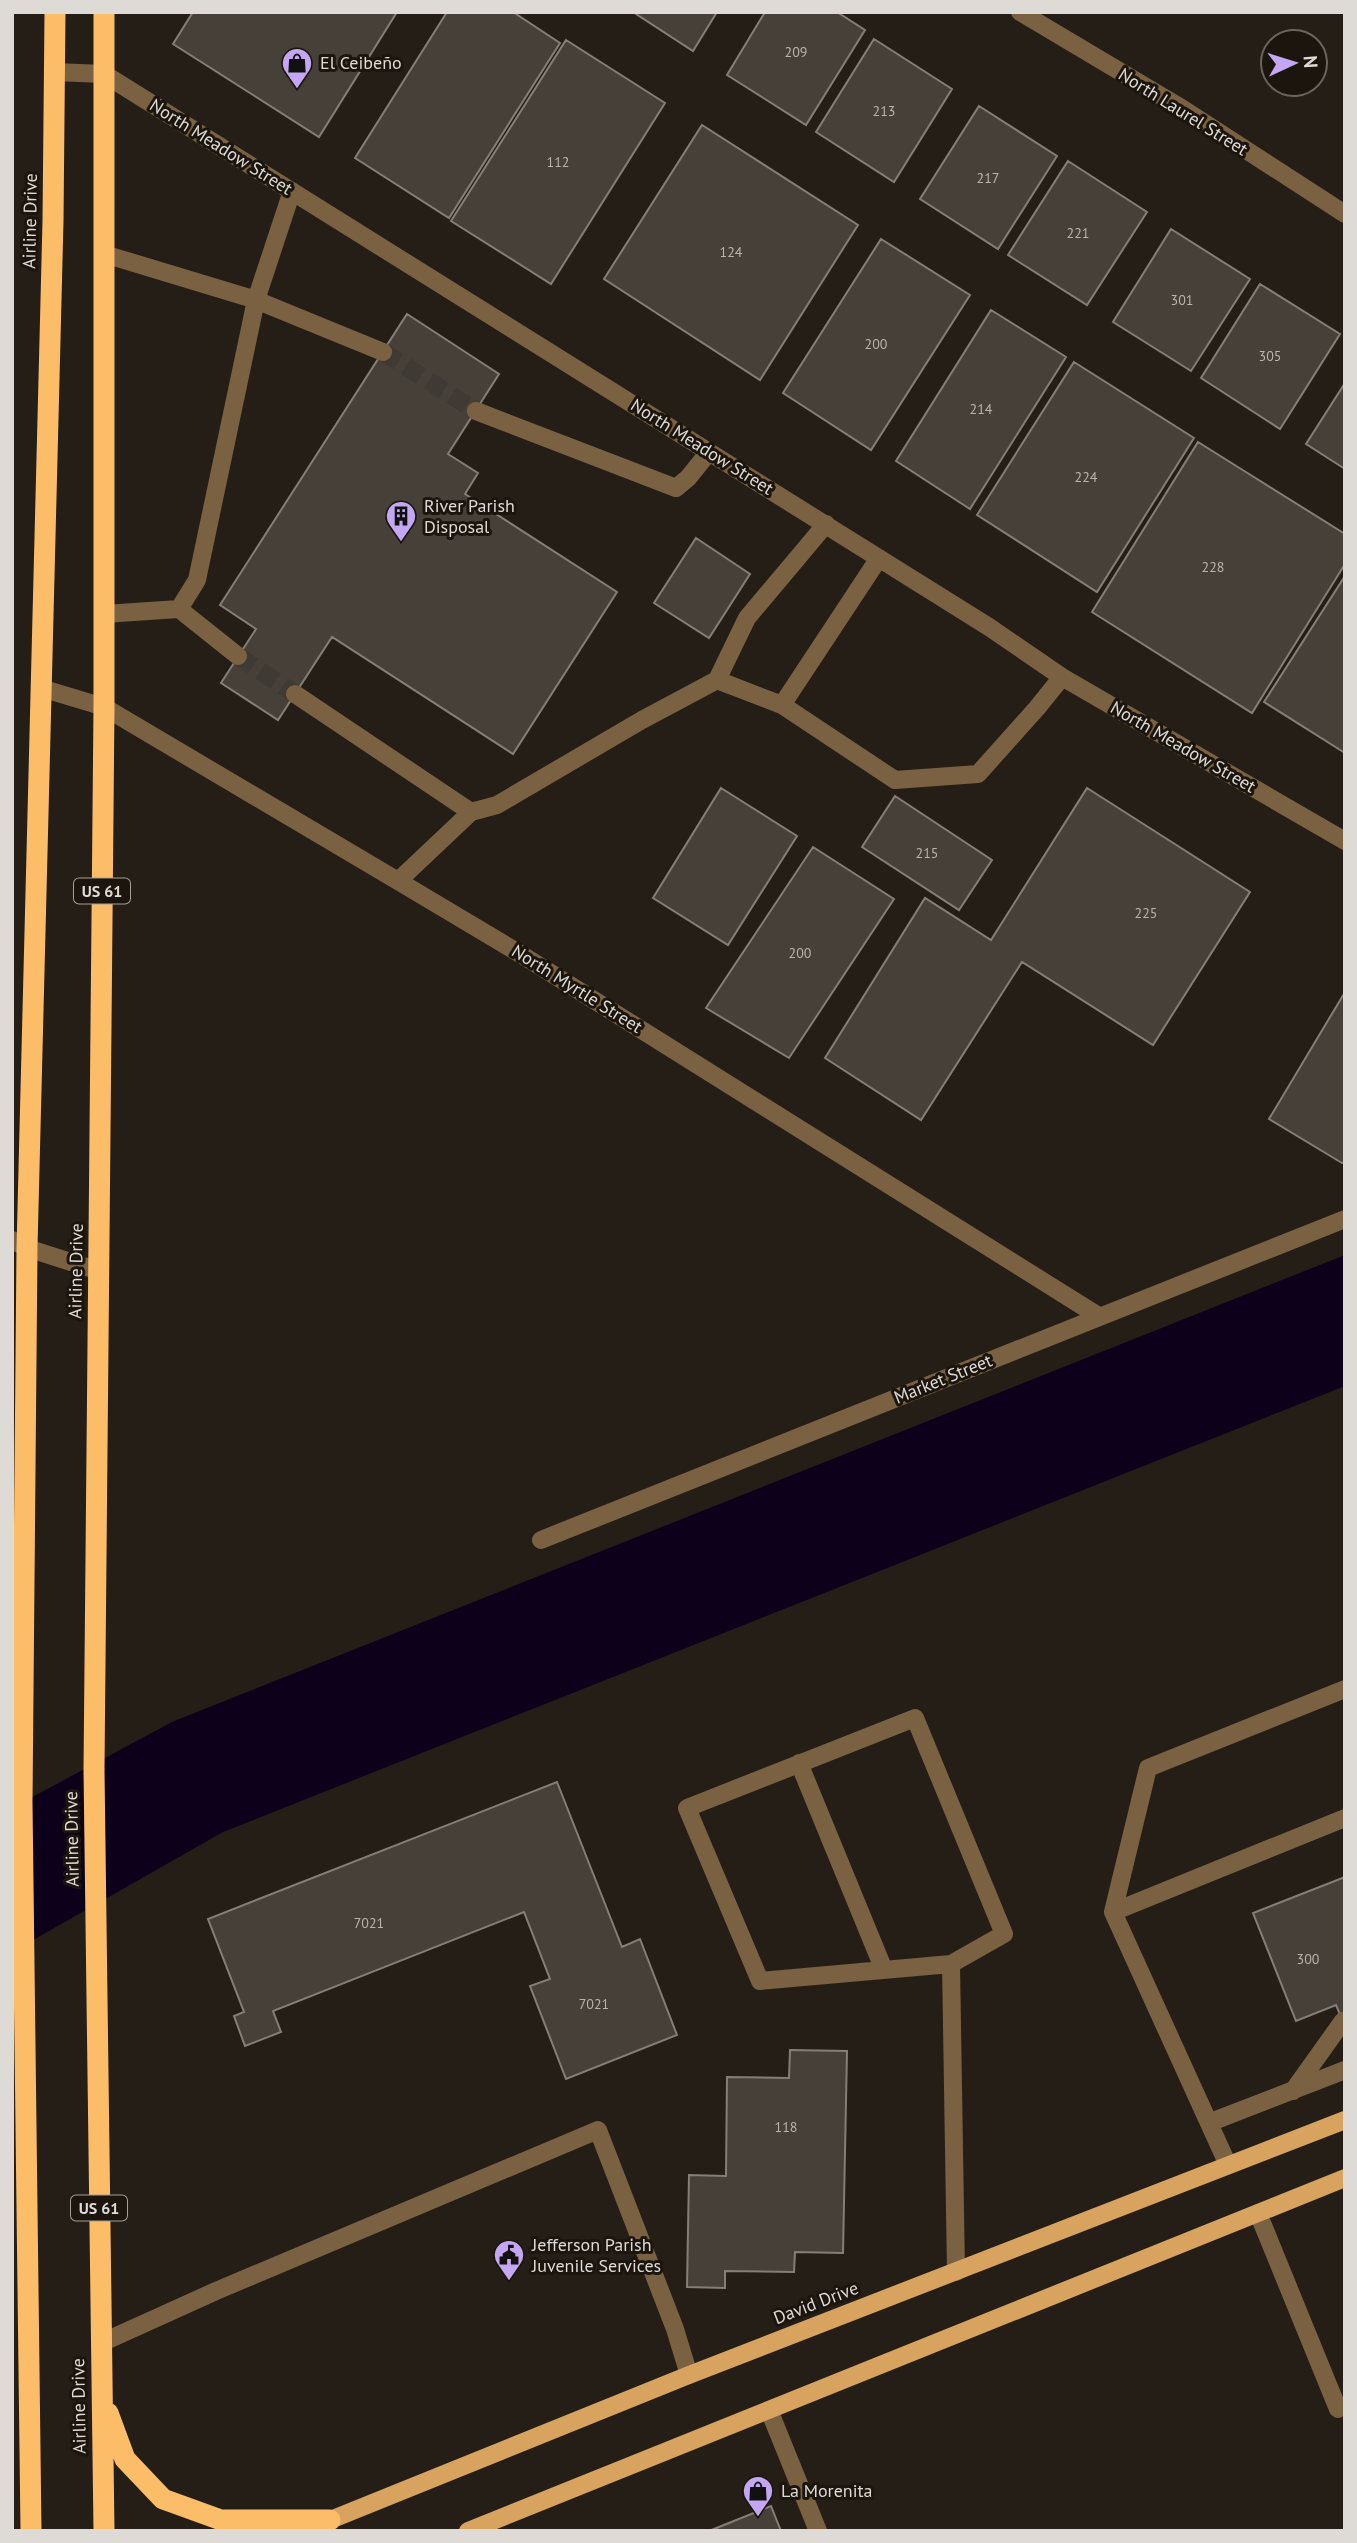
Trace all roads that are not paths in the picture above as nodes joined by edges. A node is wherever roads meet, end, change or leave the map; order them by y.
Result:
1 (55, 12) edge
2 (104, 12) edge
3 (1020, 12) edge
4 (54, 72) junction
5 (104, 74) junction
6 (292, 191) junction
7 (1345, 214) edge
8 (104, 254) junction
9 (256, 300) junction
10 (383, 352) tunnel mouth
11 (476, 411) tunnel mouth
12 (709, 452) junction
13 (825, 524) junction
14 (879, 558) junction
15 (179, 609) junction
16 (104, 614) junction
17 (238, 656) tunnel mouth
18 (1062, 677) junction
19 (718, 680) junction
20 (41, 688) junction
21 (295, 694) tunnel mouth
22 (782, 705) junction
23 (104, 707) junction
24 (471, 813) junction
25 (1345, 841) edge
26 (397, 881) junction
27 (1345, 1219) edge
28 (19, 1244) edge
29 (99, 1271) junction
30 (1100, 1317) junction
31 (541, 1540) dead end
32 (1345, 1689) edge
33 (799, 1763) junction
34 (1345, 1818) edge
35 (1113, 1912) junction
36 (951, 1964) junction
37 (884, 1970) junction
38 (1343, 2021) dead end
39 (1345, 2070) edge
40 (1293, 2091) junction
41 (1345, 2120) edge
42 (1211, 2122) junction
43 (1228, 2165) junction
44 (1345, 2178) edge
45 (1258, 2214) junction
46 (956, 2272) junction
47 (101, 2343) junction
48 (689, 2375) junction
49 (102, 2397) junction
50 (1338, 2409) dead end
51 (769, 2410) junction
52 (330, 2520) junction
53 (31, 2531) edge
54 (104, 2531) edge
55 (303, 2531) edge
56 (468, 2531) edge
57 (818, 2531) edge

1 - 4 highway, Airline Drive
2 - 5 highway, Airline Drive / US 61
3 - 7 street, North Laurel Street
4 - 5 street, North Meadow Street
4 - 20 highway, Airline Drive
5 - 6 street, North Meadow Street
5 - 8 highway, Airline Drive / US 61
6 - 9 street
6 - 12 street, North Meadow Street
8 - 9 street
8 - 16 highway, Airline Drive / US 61
9 - 10 street
9 - 15 street
11 - 12 street
12 - 13 street, North Meadow Street
13 - 14 street, North Meadow Street
13 - 19 street
14 - 18 street, North Meadow Street
14 - 22 street
15 - 16 street
15 - 17 street
16 - 23 highway, Airline Drive / US 61
18 - 22 street
18 - 25 street, North Meadow Street
19 - 22 street
19 - 24 street
20 - 23 street, North Myrtle Street
20 - 28 highway, Airline Drive
21 - 24 street
23 - 26 street, North Myrtle Street
23 - 29 highway, Airline Drive / US 61
24 - 26 street
26 - 30 street, North Myrtle Street
27 - 30 street, Market Street
28 - 29 street
28 - 53 highway, Airline Drive
29 - 47 highway, Airline Drive / US 61
30 - 31 street, Market Street
32 - 35 street
33 - 36 street
33 - 37 street
33 - 37 street
34 - 35 street
35 - 42 street
36 - 37 street
36 - 46 street
38 - 40 street
39 - 40 street
40 - 42 street
41 - 43 main road, David Drive
42 - 43 street
43 - 46 main road, David Drive
44 - 45 main road
45 - 50 street
45 - 51 main road
46 - 48 main road, David Drive
47 - 48 street
47 - 49 highway, Airline Drive / US 61
48 - 52 main road, David Drive
49 - 52 highway
49 - 54 highway, Airline Drive / US 61
51 - 56 main road
51 - 57 street
52 - 55 main road, David Drive

